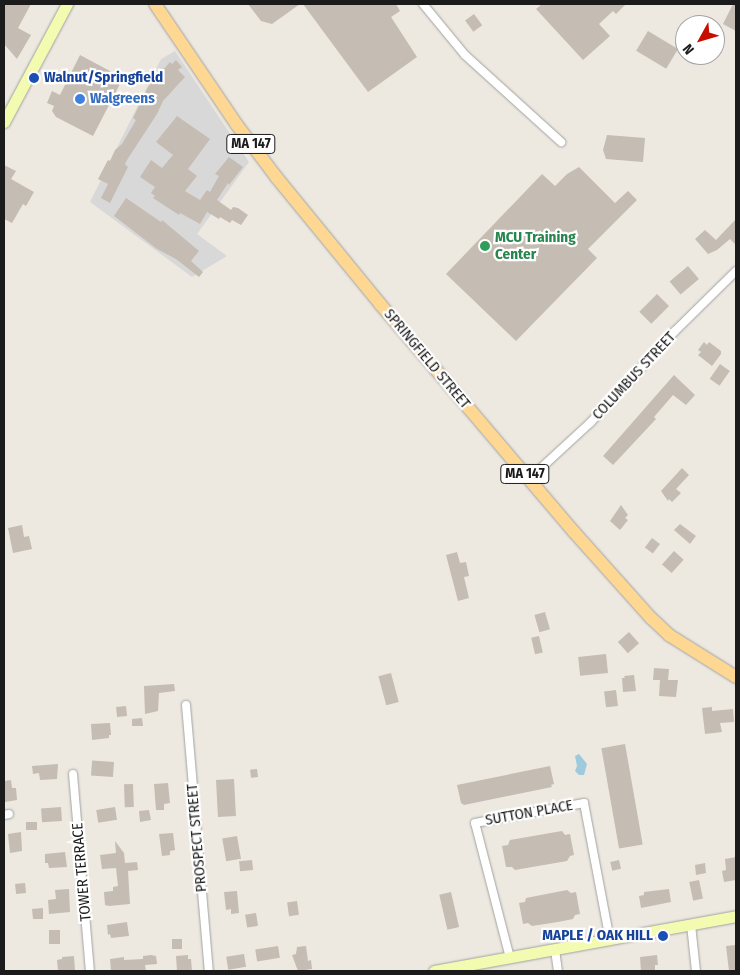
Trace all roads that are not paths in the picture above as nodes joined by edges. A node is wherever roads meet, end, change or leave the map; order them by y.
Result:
1 (67, 4) edge
2 (155, 4) edge
3 (423, 4) edge
4 (4, 122) edge
5 (561, 142) dead end
6 (736, 271) edge
7 (529, 479) junction
8 (736, 677) edge
9 (186, 705) dead end
10 (73, 774) dead end
11 (736, 916) edge
12 (690, 925) junction
13 (610, 940) junction
14 (555, 950) junction
15 (510, 958) junction
16 (459, 969) edge
17 (90, 971) edge
18 (209, 971) edge
19 (434, 971) edge
20 (558, 971) edge
21 (696, 971) edge

1 - 4 main road
2 - 7 main road, SPRINGFIELD STREET / MA 147
3 - 5 street
6 - 7 street, COLUMBUS STREET
7 - 8 main road, SPRINGFIELD STREET / MA 147
9 - 18 street, PROSPECT STREET
10 - 17 street, TOWER TERRACE
11 - 12 main road
12 - 13 main road
12 - 21 street
13 - 14 main road
13 - 15 street, SUTTON PLACE
14 - 15 main road
14 - 20 street
15 - 16 main road
16 - 19 main road

